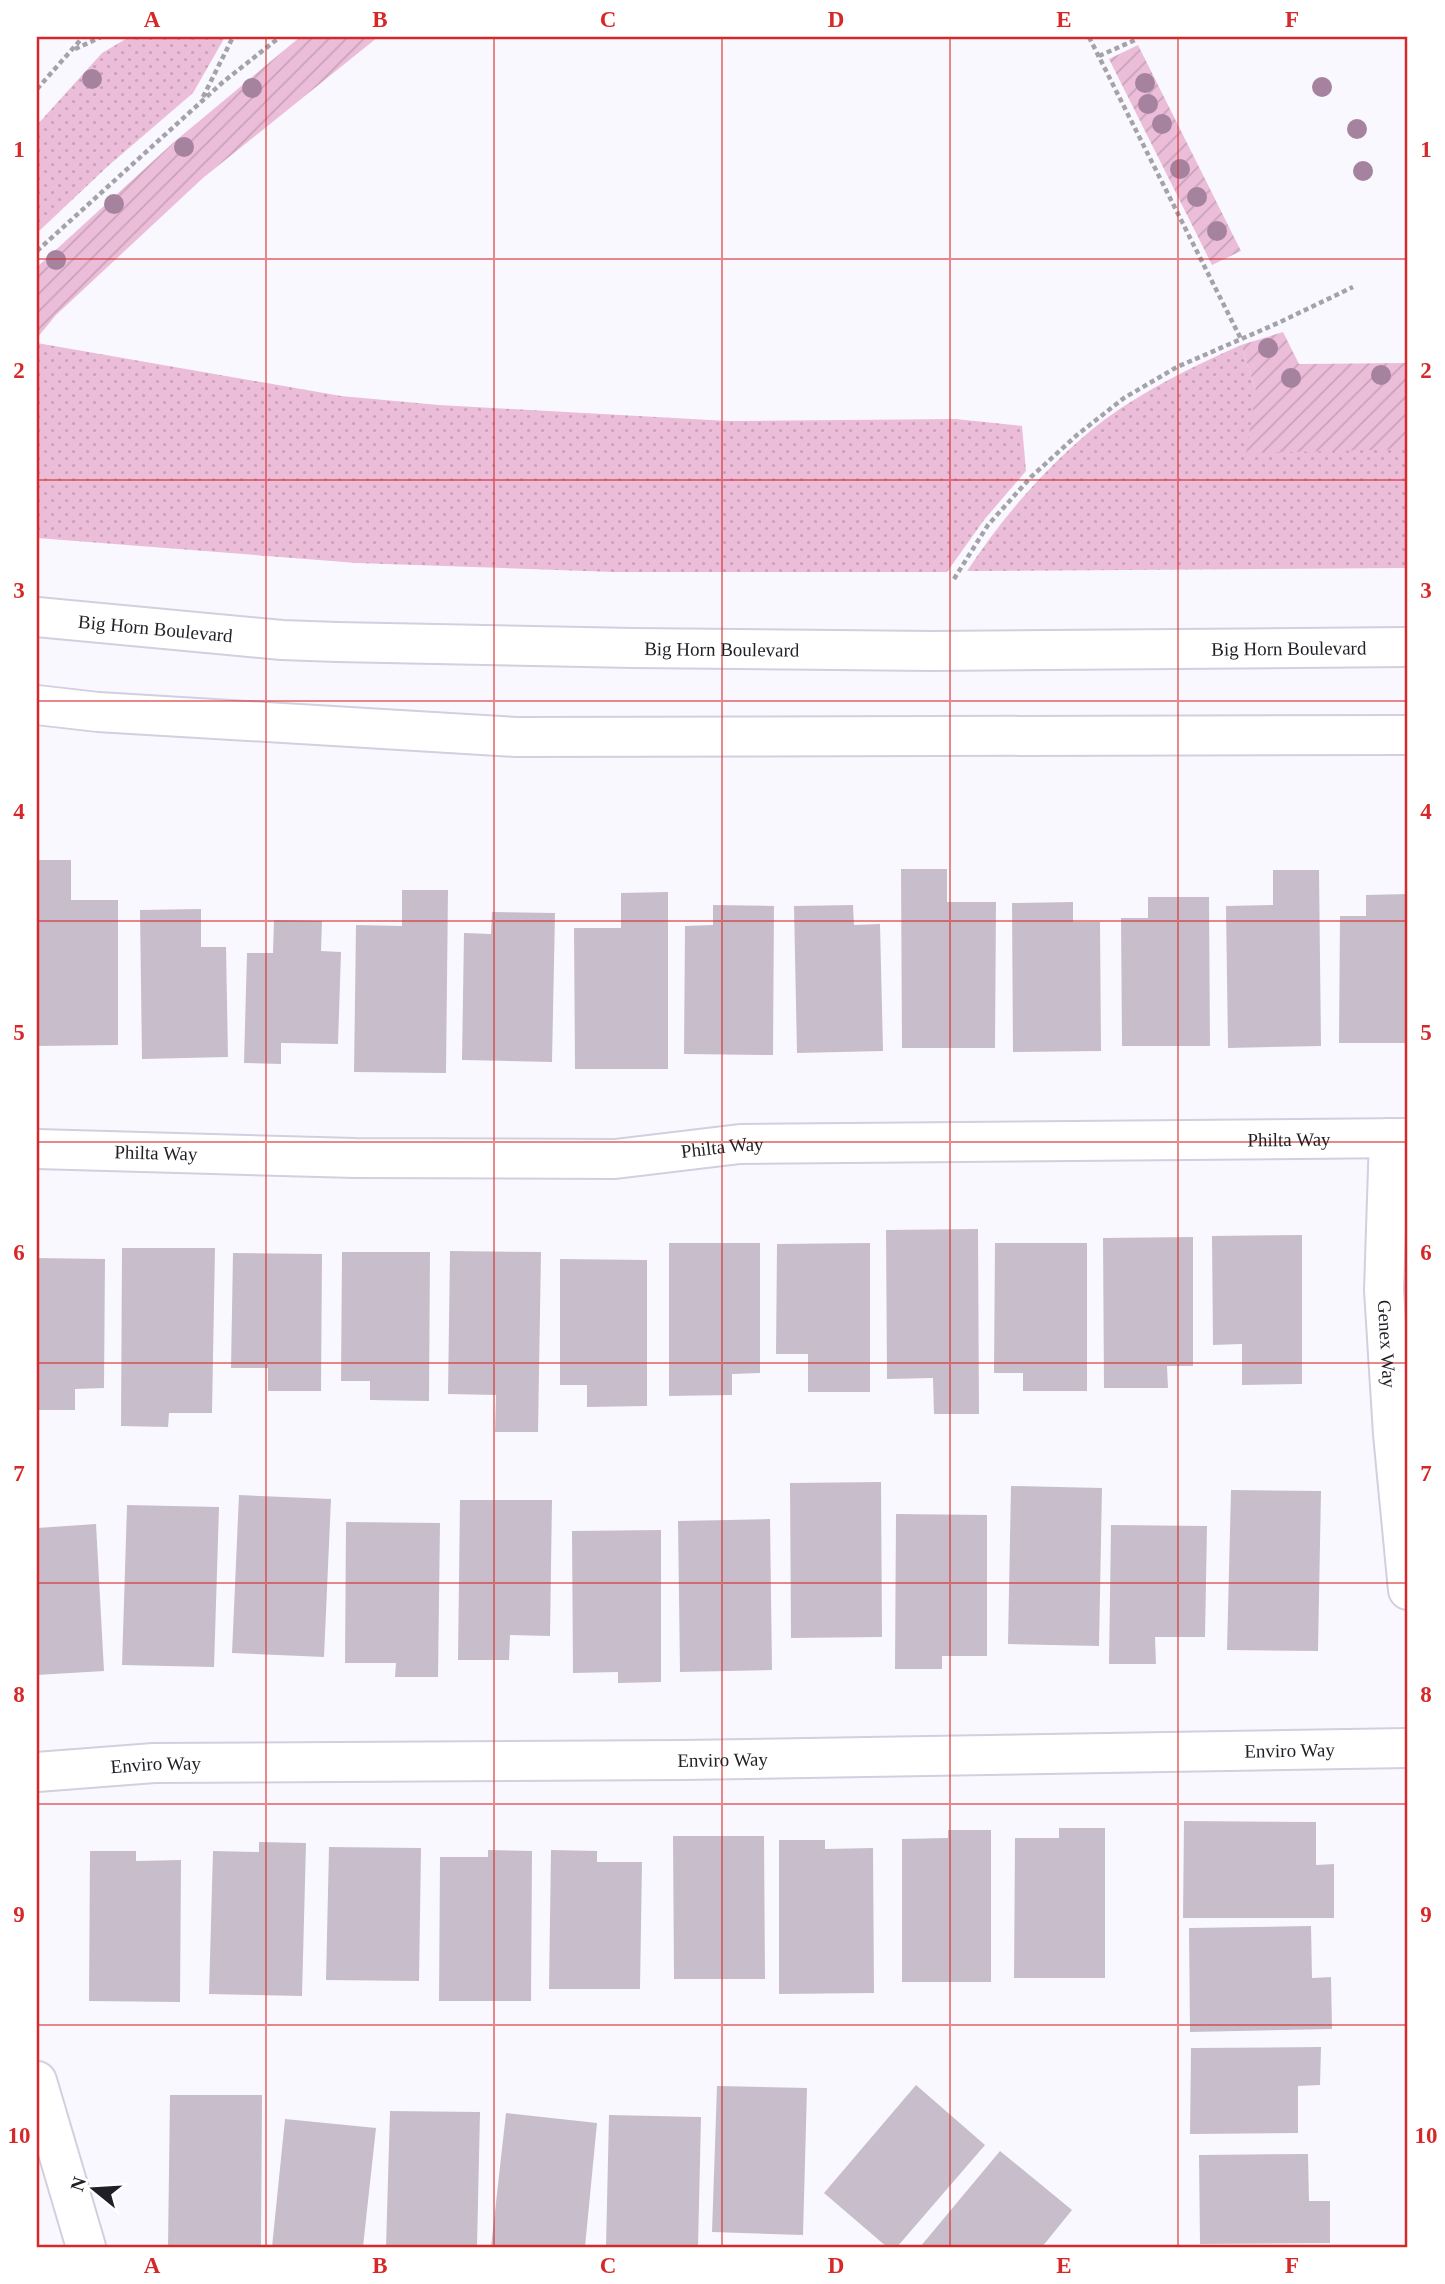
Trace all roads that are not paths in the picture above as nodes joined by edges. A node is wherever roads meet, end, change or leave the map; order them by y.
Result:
1 (37, 617) edge
2 (1408, 647) edge
3 (37, 705) edge
4 (1408, 734) edge
5 (1399, 1138) edge
6 (37, 1149) edge
7 (1408, 1590) edge
8 (1408, 1748) edge
9 (37, 1772) edge
10 (37, 2081) edge
11 (86, 2247) edge

1 - 2 street, Big Horn Boulevard
3 - 4 street
5 - 6 street, Philta Way
5 - 7 street, Genex Way
8 - 9 street, Enviro Way
10 - 11 street

